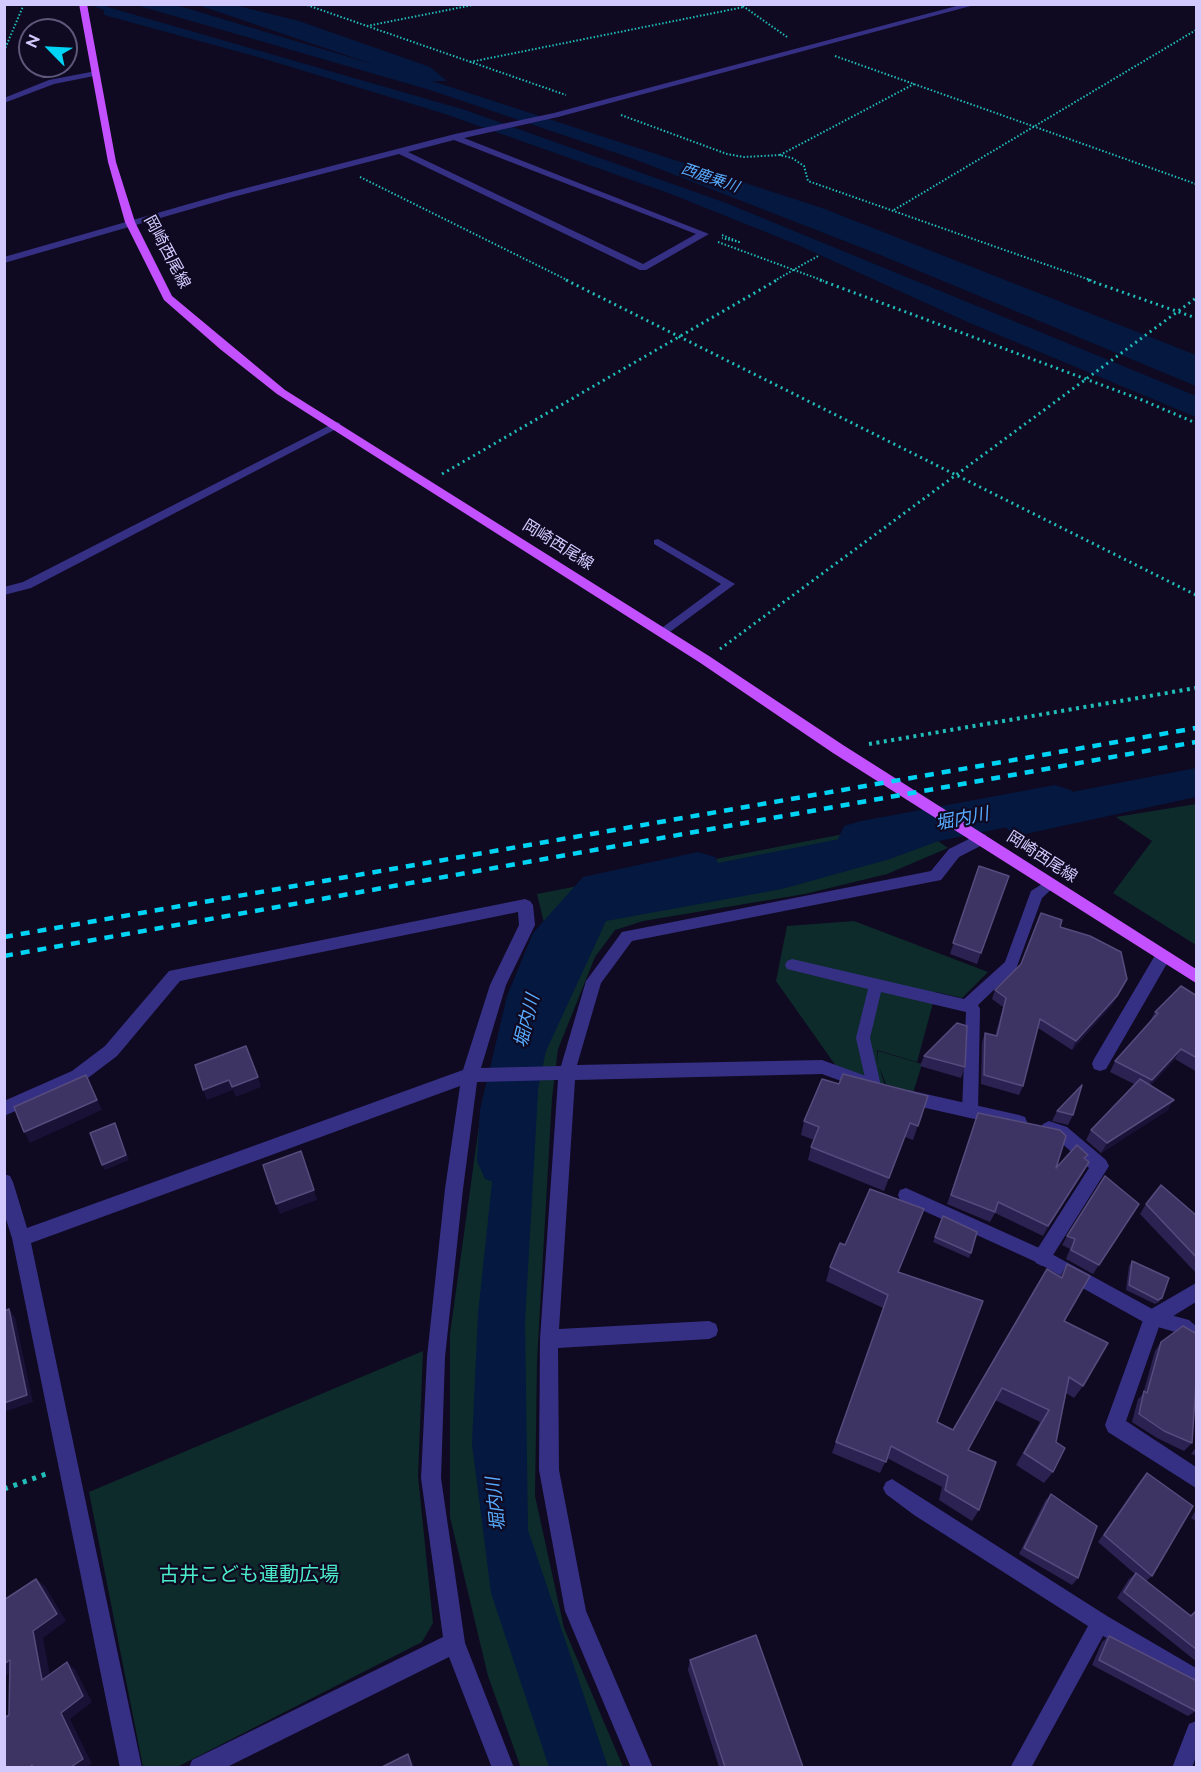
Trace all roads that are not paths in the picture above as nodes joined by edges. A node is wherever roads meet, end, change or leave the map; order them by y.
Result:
1 (83, 4) edge
2 (975, 4) edge
3 (96, 73) junction
4 (4, 101) edge
5 (455, 137) junction
6 (402, 152) junction
7 (130, 222) junction
8 (4, 260) edge
9 (336, 425) junction
10 (658, 542) dead end
11 (4, 591) edge
12 (663, 633) junction
13 (981, 839) junction
14 (1050, 884) junction
15 (1163, 956) junction
16 (792, 965) dead end
17 (1197, 977) edge
18 (876, 985) junction
19 (967, 1006) junction
20 (1100, 1064) dead end
21 (567, 1073) junction
22 (470, 1075) junction
23 (873, 1086) junction
24 (4, 1109) edge
25 (970, 1111) junction
26 (4, 1182) edge
27 (906, 1195) dead end
28 (21, 1238) junction
29 (1042, 1257) junction
30 (1197, 1293) edge
31 (1153, 1318) junction
32 (709, 1330) dead end
33 (1197, 1336) edge
34 (549, 1339) junction
35 (1197, 1478) edge
36 (892, 1488) dead end
37 (1100, 1623) junction
38 (454, 1643) junction
39 (1197, 1679) edge
40 (1197, 1731) edge
41 (131, 1767) edge
42 (200, 1767) edge
43 (503, 1767) edge
44 (642, 1767) edge
45 (1020, 1767) edge
46 (1182, 1767) edge

1 - 3 main road, 岡崎西尾線
2 - 5 street
3 - 4 street
3 - 7 main road, 岡崎西尾線
5 - 6 street
5 - 6 street
6 - 7 street
7 - 8 street
7 - 9 main road, 岡崎西尾線
9 - 11 street
9 - 12 main road, 岡崎西尾線
10 - 12 lane
12 - 13 main road, 岡崎西尾線
13 - 14 main road, 岡崎西尾線
13 - 21 street
14 - 15 main road, 岡崎西尾線
14 - 19 lane
15 - 17 main road, 岡崎西尾線
15 - 20 street
16 - 18 lane
18 - 19 lane
18 - 23 lane
19 - 25 lane
21 - 22 street
21 - 23 street
21 - 34 street
22 - 24 street
22 - 28 street
22 - 38 street
23 - 25 street
25 - 29 street
26 - 28 street
27 - 29 lane
28 - 41 street
29 - 31 lane
30 - 31 street
31 - 33 lane
31 - 35 street
32 - 34 street
34 - 44 street
36 - 37 lane
37 - 39 lane
37 - 45 lane
38 - 42 street
38 - 43 street
40 - 46 lane

